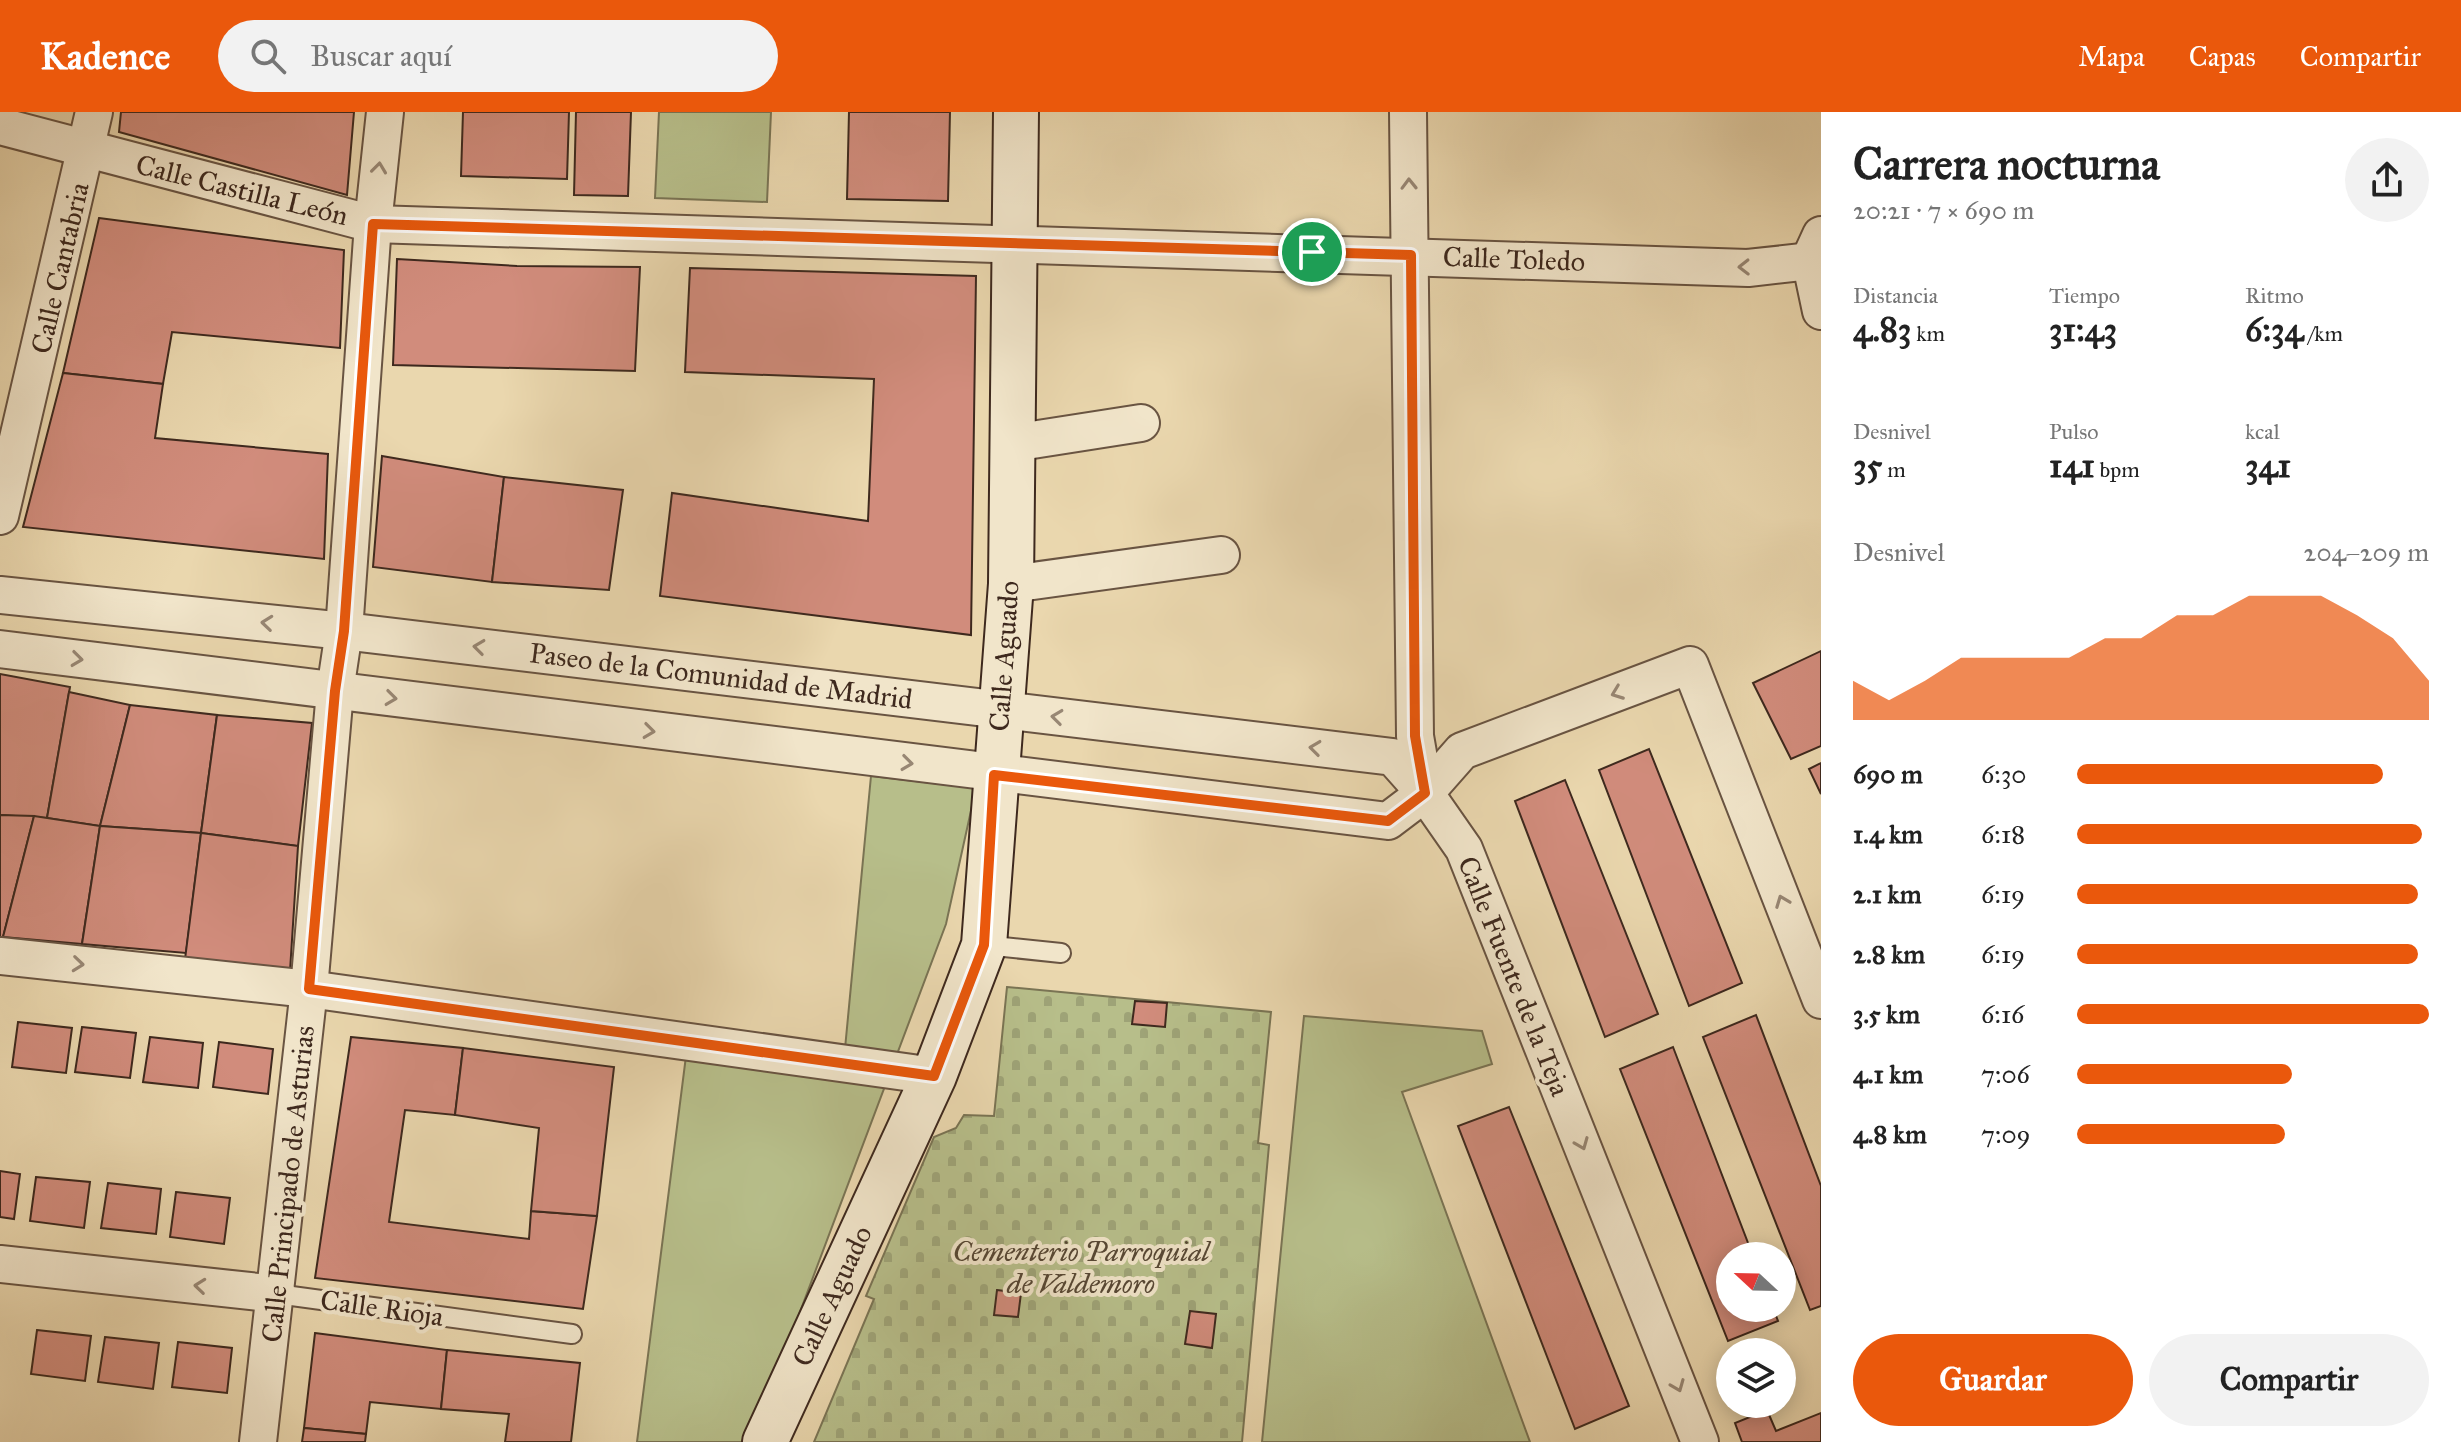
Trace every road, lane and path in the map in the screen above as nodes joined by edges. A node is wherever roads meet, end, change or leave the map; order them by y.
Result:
1 (94, 112) edge
2 (385, 112) edge
3 (1016, 112) edge
4 (1408, 112) edge
5 (0, 126) edge
6 (88, 150) junction
7 (373, 224) junction
8 (1015, 242) junction
9 (1817, 251) edge
10 (1411, 255) junction
11 (1821, 311) edge
12 (1141, 423) dead end
13 (1013, 443) junction
14 (0, 516) edge
15 (1221, 555) dead end
16 (1011, 584) junction
17 (0, 595) edge
18 (344, 631) junction
19 (0, 649) edge
20 (335, 691) junction
21 (1001, 710) junction
22 (994, 775) junction
23 (1425, 793) junction
24 (984, 945) junction
25 (1061, 953) dead end
26 (0, 956) edge
27 (309, 989) junction
28 (1821, 1000) edge
29 (934, 1076) junction
30 (0, 1264) edge
31 (277, 1294) junction
32 (572, 1334) dead end
33 (258, 1442) edge
34 (765, 1442) edge
35 (1700, 1442) edge

1 - 6 street, Calle Cantabria
7 -> 2 street, Calle Principado de Asturias
3 - 8 street, Calle Aguado
10 -> 4 street, Calle Fuente de la Teja
5 - 6 street, Calle Castilla León
6 - 7 street, Calle Castilla León
6 - 14 street, Calle Cantabria
7 - 8 street, Calle Castilla León
7 - 18 street, Calle Principado de Asturias
8 - 10 street, Calle Toledo
8 - 13 street, Calle Aguado
9 -> 10 street, Calle Toledo
9 - 11 street
10 - 23 street, Calle Fuente de la Teja
12 - 13 street
13 - 16 street, Calle Aguado
15 - 16 street
16 - 21 street, Calle Aguado
18 -> 17 street, Paseo de la Comunidad de Madrid
18 - 20 street, Calle Principado de Asturias
21 -> 18 street, Paseo de la Comunidad de Madrid
19 -> 20 street
20 -> 22 street
20 - 27 street, Calle Principado de Asturias
21 - 22 street, Calle Aguado
23 -> 21 street, Paseo de la Comunidad de Madrid
22 - 23 street
22 - 24 street, Calle Aguado
28 -> 23 street
23 -> 35 street, Calle Fuente de la Teja
24 - 25 lane
24 - 29 street, Calle Aguado
26 -> 27 street
27 - 29 street
27 - 31 street, Calle Principado de Asturias
29 - 34 street, Calle Aguado
31 -> 30 street, Calle Rioja
31 - 32 lane, Calle Rioja
31 - 33 street, Calle Principado de Asturias

